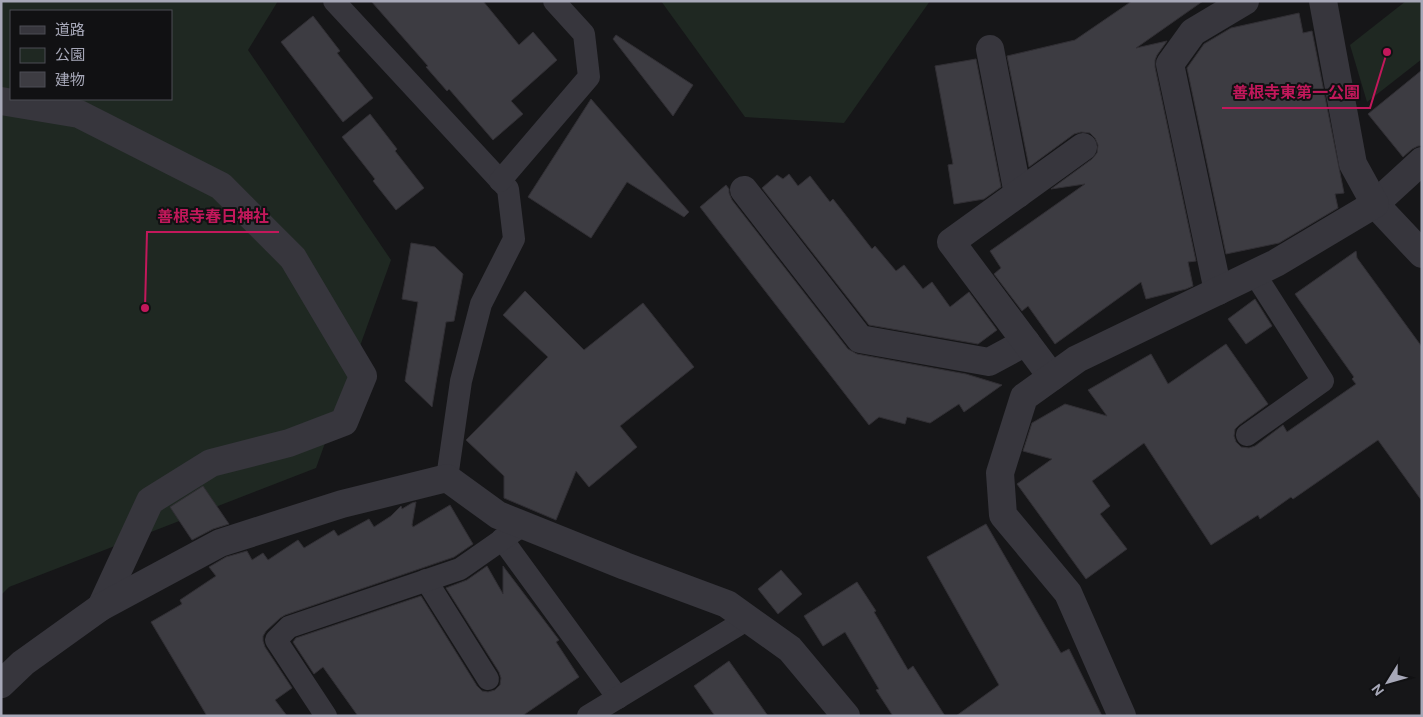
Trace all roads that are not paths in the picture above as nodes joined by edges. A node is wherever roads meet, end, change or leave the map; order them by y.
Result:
1 (334, 1) edge
2 (554, 1) edge
3 (1245, 1) edge
4 (1323, 1) edge
5 (990, 49) dead end
6 (1, 102) edge
7 (1083, 147) dead end
8 (1422, 161) edge
9 (500, 181) junction
10 (744, 190) dead end
11 (1018, 194) junction
12 (1375, 204) junction
13 (1422, 254) edge
14 (1254, 273) junction
15 (1218, 291) junction
16 (1026, 342) junction
17 (1052, 377) junction
18 (1247, 435) dead end
19 (446, 478) junction
20 (513, 532) junction
21 (426, 580) junction
22 (101, 607) junction
23 (748, 619) junction
24 (488, 679) dead end
25 (1, 684) edge
26 (618, 698) junction
27 (326, 716) edge
28 (588, 716) edge
29 (846, 716) edge
30 (1122, 716) edge

1 - 9 lane
2 - 9 lane
3 - 15 street
4 - 12 street
5 - 11 street
6 - 22 street
7 - 11 street
8 - 12 street
9 - 19 lane
10 - 16 street
11 - 16 street
12 - 13 street
12 - 14 street
14 - 15 street
14 - 18 lane
15 - 17 street
16 - 17 street
17 - 30 street
19 - 20 street
19 - 22 street
20 - 21 lane
20 - 23 street
20 - 26 lane
21 - 24 lane
21 - 27 lane
22 - 25 street
23 - 26 lane
23 - 29 street
26 - 28 lane

